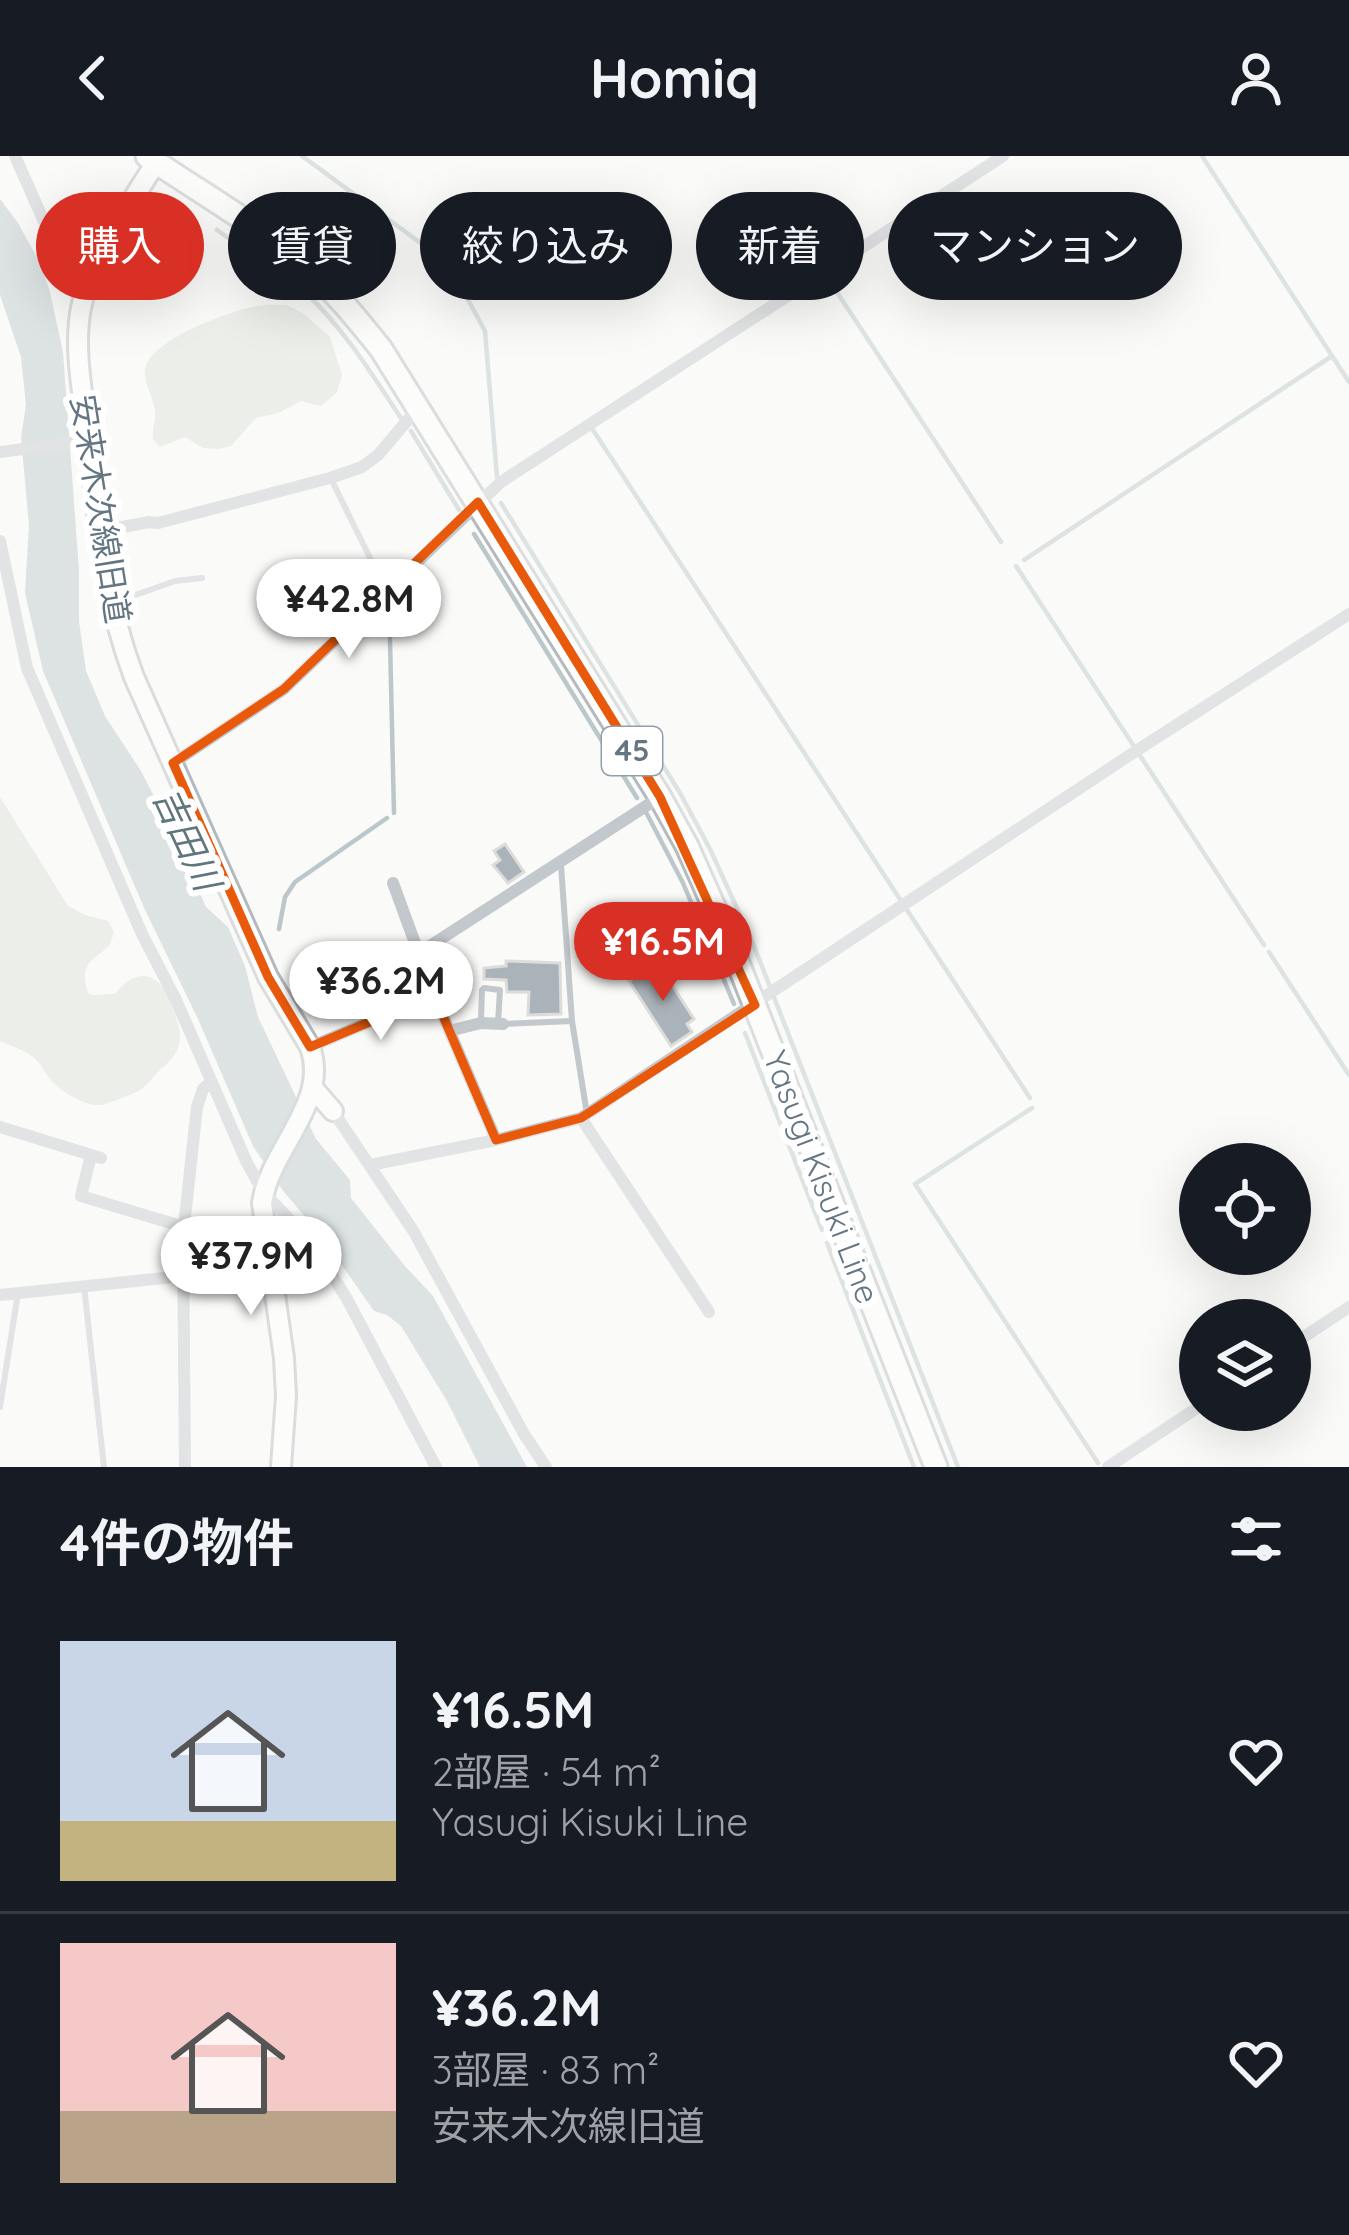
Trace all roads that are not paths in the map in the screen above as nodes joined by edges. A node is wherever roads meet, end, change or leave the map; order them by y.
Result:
1 (15, 156) edge
2 (1003, 156) edge
3 (151, 159) edge
4 (134, 192) edge
5 (36, 203) edge
6 (83, 300) edge
7 (419, 407) junction
8 (82, 441) junction
9 (0, 452) edge
10 (330, 478) junction
11 (478, 502) junction
12 (98, 532) junction
13 (0, 542) edge
14 (202, 578) dead end
15 (384, 593) junction
16 (110, 604) junction
17 (384, 610) dead end
18 (1349, 614) edge
19 (173, 763) junction
20 (660, 797) junction
21 (561, 861) junction
22 (393, 883) dead end
23 (418, 953) junction
24 (434, 995) junction
25 (755, 1005) junction
26 (572, 1021) junction
27 (481, 1023) junction
28 (500, 1024) junction
29 (449, 1031) junction
30 (310, 1046) junction
31 (211, 1082) junction
32 (312, 1091) junction
33 (333, 1111) joint
34 (584, 1117) junction
35 (0, 1127) edge
36 (496, 1140) junction
37 (370, 1165) junction
38 (266, 1187) junction
39 (184, 1227) junction
40 (272, 1267) junction
41 (183, 1275) junction
42 (84, 1286) junction
43 (18, 1294) junction
44 (0, 1295) edge
45 (1349, 1306) edge
46 (709, 1312) dead end
47 (1311, 1332) edge
48 (0, 1407) edge
49 (1179, 1420) edge
50 (1110, 1466) edge
51 (104, 1467) edge
52 (184, 1467) edge
53 (281, 1467) edge
54 (436, 1467) edge
55 (546, 1467) edge
56 (935, 1467) edge

1 - 5 street
2 - 11 street
3 - 4 street, 安来木次線旧道
3 - 7 main road, Yasugi Kisuki Line / 45
6 - 8 street, 安来木次線旧道
7 - 10 street
7 - 11 main road, Yasugi Kisuki Line / 45
8 - 9 street
8 - 12 street, 安来木次線旧道
10 - 12 street
10 - 15 lane
11 - 15 street
11 - 20 main road, Yasugi Kisuki Line / 45
12 - 16 street, 安来木次線旧道
13 - 31 street
14 - 16 lane
15 - 17 lane
15 - 19 street
16 - 19 street, 安来木次線旧道
18 - 25 street
19 - 30 street, 安来木次線旧道
20 - 21 street
20 - 25 main road, Yasugi Kisuki Line / 45
21 - 23 street
21 - 26 lane
22 - 23 street
23 - 24 street
24 - 29 street
24 - 30 street
25 - 34 street
25 - 56 main road, Yasugi Kisuki Line / 45
26 - 28 lane
26 - 34 lane
27 - 28 street
27 - 28 lane
27 - 29 street
29 - 36 street
30 - 32 street, 安来木次線旧道
31 - 38 street
31 - 39 street
32 - 33 street
32 - 38 street
33 - 37 street
34 - 36 street
34 - 46 street
35 - 39 street
36 - 37 street
37 - 55 street
38 - 40 street
38 - 54 street
39 - 41 street
40 - 41 street
40 - 53 street
41 - 42 street
41 - 52 street
42 - 43 street
42 - 51 lane
43 - 44 street
43 - 48 lane
45 - 47 street
49 - 50 street

